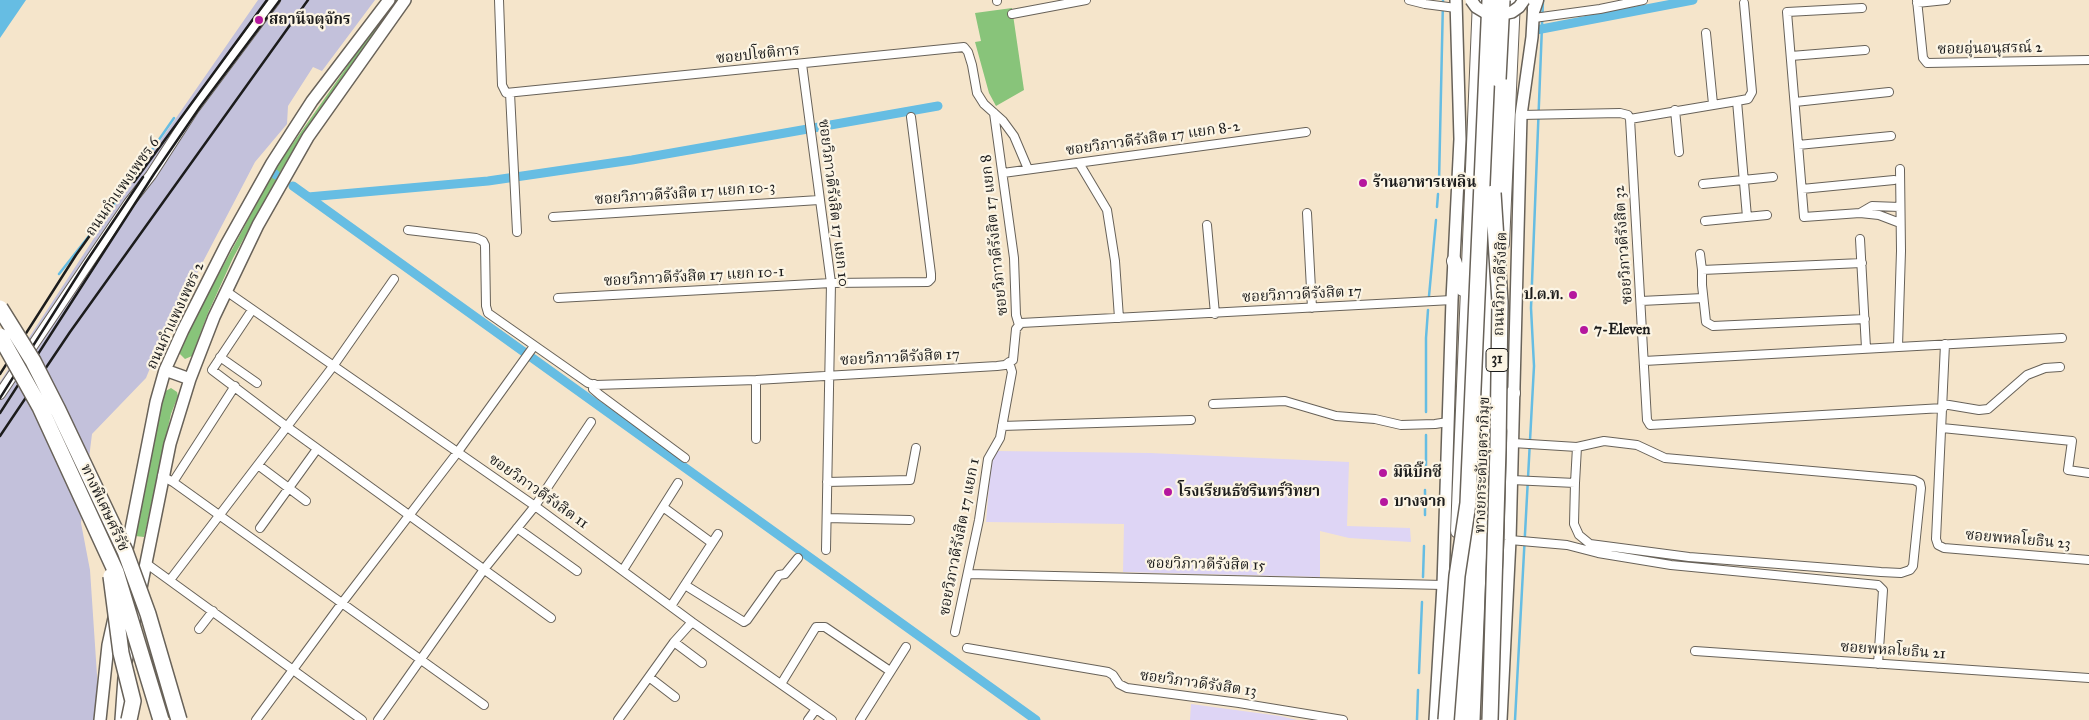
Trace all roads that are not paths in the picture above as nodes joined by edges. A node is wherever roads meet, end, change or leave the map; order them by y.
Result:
1 (275, 0) edge
2 (389, 0) edge
3 (405, 0) edge
4 (499, 0) edge
5 (1086, 0) edge
6 (1409, 0) edge
7 (1471, 0) edge
8 (1480, 0) edge
9 (1490, 0) edge
10 (1502, 0) edge
11 (1513, 0) edge
12 (1524, 0) edge
13 (1643, 0) edge
14 (1946, 0) edge
15 (1917, 2) edge
16 (1744, 3) dead end
17 (1449, 5) edge
18 (1535, 7) edge
19 (1862, 8) dead end
20 (1012, 14) dead end
21 (1706, 33) dead end
22 (1866, 50) dead end
23 (1791, 56) junction
24 (2089, 60) edge
25 (802, 64) junction
26 (1889, 92) dead end
27 (510, 93) junction
28 (1736, 101) junction
29 (1794, 102) junction
30 (1713, 104) junction
31 (1675, 110) junction
32 (994, 113) junction
33 (1521, 115) junction
34 (911, 117) dead end
35 (1630, 119) junction
36 (1306, 132) dead end
37 (1891, 136) dead end
38 (1798, 145) junction
39 (1679, 152) dead end
40 (1079, 162) junction
41 (1028, 169) junction
42 (1900, 169) dead end
43 (1003, 173) junction
44 (1773, 177) dead end
45 (1743, 180) junction
46 (1894, 180) dead end
47 (1703, 184) dead end
48 (1802, 189) junction
49 (1493, 193) junction
50 (819, 200) junction
51 (1900, 207) junction
52 (1307, 212) dead end
53 (1860, 212) junction
54 (1767, 215) dead end
55 (553, 217) dead end
56 (1746, 217) junction
57 (1706, 221) dead end
58 (1900, 223) junction
59 (1207, 225) dead end
60 (408, 230) dead end
61 (517, 232) dead end
62 (1860, 239) dead end
63 (1700, 254) dead end
64 (1454, 261) junction
65 (1862, 263) junction
66 (1702, 270) junction
67 (394, 279) dead end
68 (831, 283) junction
69 (226, 291) junction
70 (558, 298) dead end
71 (1703, 298) junction
72 (1467, 299) junction
73 (1452, 300) junction
74 (1641, 301) junction
75 (0, 308) edge
76 (1312, 308) junction
77 (252, 310) junction
78 (1215, 314) junction
79 (1119, 318) junction
80 (1865, 319) junction
81 (1019, 325) junction
82 (0, 336) edge
83 (2062, 338) dead end
84 (1946, 344) junction
85 (534, 346) junction
86 (1898, 346) junction
87 (1866, 348) junction
88 (220, 357) junction
89 (1644, 361) junction
90 (1009, 362) junction
91 (334, 365) junction
92 (2060, 367) dead end
93 (166, 370) junction
94 (830, 375) junction
95 (190, 379) junction
96 (756, 380) junction
97 (257, 383) dead end
98 (594, 384) junction
99 (235, 386) junction
100 (1513, 393) junction
101 (0, 394) edge
102 (1213, 404) dead end
103 (1943, 406) junction
104 (1191, 420) dead end
105 (591, 422) dead end
106 (1448, 422) junction
107 (286, 426) junction
108 (1002, 426) junction
109 (1942, 428) junction
110 (756, 439) dead end
111 (1513, 443) junction
112 (1494, 444) junction
113 (1577, 447) junction
114 (916, 448) dead end
115 (317, 449) junction
116 (457, 452) junction
117 (685, 458) dead end
118 (258, 465) junction
119 (2089, 473) edge
120 (162, 476) junction
121 (1512, 480) junction
122 (173, 482) junction
123 (827, 482) junction
124 (1575, 482) junction
125 (678, 483) dead end
126 (288, 488) junction
127 (306, 501) dead end
128 (1468, 503) junction
129 (535, 506) junction
130 (663, 507) junction
131 (220, 515) junction
132 (409, 516) junction
133 (827, 518) junction
134 (910, 520) dead end
135 (260, 528) dead end
136 (517, 528) junction
137 (718, 534) dead end
138 (1510, 540) junction
139 (712, 544) junction
140 (826, 550) dead end
141 (109, 555) junction
142 (798, 558) dead end
143 (2089, 560) edge
144 (147, 564) junction
145 (485, 568) junction
146 (623, 570) junction
147 (577, 571) dead end
148 (968, 574) junction
149 (170, 580) junction
150 (685, 585) junction
151 (1443, 585) junction
152 (342, 603) junction
153 (671, 606) junction
154 (213, 611) junction
155 (551, 618) dead end
156 (692, 622) junction
157 (199, 628) dead end
158 (955, 632) dead end
159 (674, 642) junction
160 (906, 647) dead end
161 (967, 648) dead end
162 (1694, 651) dead end
163 (420, 661) junction
164 (702, 663) dead end
165 (1878, 664) junction
166 (292, 669) junction
167 (890, 671) junction
168 (649, 677) junction
169 (2089, 678) edge
170 (781, 684) junction
171 (1452, 692) junction
172 (675, 697) dead end
173 (484, 705) dead end
174 (816, 709) junction
175 (100, 720) edge
176 (121, 720) edge
177 (130, 720) edge
178 (161, 720) edge
179 (179, 720) edge
180 (256, 720) edge
181 (362, 720) edge
182 (378, 720) edge
183 (618, 720) edge
184 (808, 720) edge
185 (832, 720) edge
186 (860, 720) edge
187 (1343, 720) edge
188 (1437, 720) edge
189 (1446, 720) edge
190 (1451, 720) edge
191 (1461, 720) edge
192 (1472, 720) edge
193 (1484, 720) edge
194 (1490, 720) edge
195 (1501, 720) edge

1 - 101 street, ถนนกำแพงเพชร 6
2 - 93 main road, ถนนกำแพงเพชร 2
3 - 69 main road
4 - 27 street
5 - 20 street
6 - 17 street
7 - 12 main road, bridge
8 - 72 highway, 31
9 - 128 highway, ทางยกระดับอุตราภิมุข / 31, bridge
10 - 49 highway, ทางยกระดับอุตราภิมุข / 31, bridge
11 - 112 highway, ถนนวิภาวดีรังสิต / 31
13 - 18 street
14 - 15 street
15 - 24 street, ซอยอุ่นอนุสรณ์ 2
16 - 28 street
17 - 64 main road
18 - 33 main road, ถนนวิภาวดีรังสิต / 31
19 - 23 street
21 - 30 street
22 - 23 street
23 - 29 street
25 - 27 street, ซอยปโชติการ
25 - 32 street, ซอยปโชติการ
25 - 50 street, ซอยวิภาวดีรังสิต 17 แยก 10
26 - 29 street
27 - 61 street
28 - 30 street
28 - 45 street
29 - 38 street
30 - 31 street
31 - 35 street
31 - 39 street
32 - 41 street, ซอยปโชติการ
32 - 43 street, ซอยวิภาวดีรังสิต 17 แยก 8
33 - 35 street
33 - 100 main road, ถนนวิภาวดีรังสิต / 31
34 - 68 street, ซอยวิภาวดีรังสิต 17 แยก 10-1
35 - 74 street, ซอยวิภาวดีรังสิต 32
36 - 40 street, ซอยวิภาวดีรังสิต 17 แยก 8-2
37 - 38 street
38 - 48 street
40 - 41 street, ซอยวิภาวดีรังสิต 17 แยก 8-2
40 - 79 street
41 - 43 street, ซอยวิภาวดีรังสิต 17 แยก 8-2
42 - 51 street
43 - 81 street, ซอยวิภาวดีรังสิต 17 แยก 8
44 - 45 street
45 - 47 street
45 - 56 street
46 - 48 street
48 - 53 street
49 - 192 highway, ทางยกระดับอุตราภิมุข / 31, bridge
49 - 194 highway, bridge
50 - 55 street, ซอยวิภาวดีรังสิต 17 แยก 10-3
50 - 68 street, ซอยวิภาวดีรังสิต 17 แยก 10
51 - 53 street
51 - 58 street
52 - 76 street
53 - 58 street
54 - 56 street
56 - 57 street
58 - 86 street
59 - 78 street
60 - 85 street, ซอยวิภาวดีรังสิต 17
62 - 65 street
63 - 66 street
64 - 72 highway
64 - 73 main road
65 - 66 street
65 - 80 street
66 - 71 street
67 - 91 street
68 - 70 street, ซอยวิภาวดีรังสิต 17 แยก 10-1
68 - 94 street, ซอยวิภาวดีรังสิต 17 แยก 10
69 - 77 street, ซอยวิภาวดีรังสิต 11
69 - 95 main road
71 - 74 street
71 - 80 street
72 - 171 highway, 31
73 - 76 street, ซอยวิภาวดีรังสิต 17
73 - 106 main road
74 - 89 street, ซอยวิภาวดีรังสิต 32
75 - 179 highway, ทางพิเศษศรีรัช, bridge
76 - 78 street, ซอยวิภาวดีรังสิต 17
77 - 88 street
77 - 91 street, ซอยวิภาวดีรังสิต 11
78 - 79 street, ซอยวิภาวดีรังสิต 17
79 - 81 street, ซอยวิภาวดีรังสิต 17
80 - 87 street
81 - 90 street
82 - 141 highway, ทางพิเศษศรีรัช, bridge
83 - 84 street
84 - 86 street
84 - 103 street
85 - 98 street, ซอยวิภาวดีรังสิต 17
85 - 116 street
86 - 87 street
87 - 89 street
88 - 97 street
88 - 99 street
89 - 103 street, ซอยวิภาวดีรังสิต 32
90 - 94 street, ซอยวิภาวดีรังสิต 17
90 - 108 street, ซอยวิภาวดีรังสิต 17 แยก 1
91 - 107 street
91 - 116 street, ซอยวิภาวดีรังสิต 11
92 - 103 street
93 - 95 main road
93 - 175 main road, ถนนกำแพงเพชร 2
94 - 96 street, ซอยวิภาวดีรังสิต 17
94 - 123 street, ซอยวิภาวดีรังสิต 17 แยก 10
95 - 120 main road
96 - 98 street, ซอยวิภาวดีรังสิต 17
96 - 110 street
98 - 117 street
99 - 107 street
99 - 122 street
100 - 111 main road, ถนนวิภาวดีรังสิต / 31
100 - 112 highway
102 - 106 street
103 - 109 street
104 - 108 street
105 - 129 street
106 - 151 main road
107 - 115 street
107 - 118 street
108 - 148 street, ซอยวิภาวดีรังสิต 17 แยก 1
109 - 119 street
109 - 143 street, ซอยพหลโยธิน 23
111 - 113 street
111 - 121 main road, ถนนวิภาวดีรังสิต / 31
112 - 193 highway, ถนนวิภาวดีรังสิต / 31
113 - 124 street
113 - 124 street
114 - 123 street
115 - 126 street
115 - 132 street
116 - 129 street, ซอยวิภาวดีรังสิต 11
116 - 132 street
118 - 126 street
118 - 131 street
120 - 122 street
120 - 144 main road
121 - 124 street
121 - 138 main road, ถนนวิภาวดีรังสิต / 31
122 - 131 street
123 - 133 street, ซอยวิภาวดีรังสิต 17 แยก 10
125 - 130 street
126 - 127 street
126 - 135 street
128 - 189 highway, bridge
128 - 191 highway, ทางยกระดับอุตราภิมุข / 31, bridge
129 - 136 street
129 - 146 street, ซอยวิภาวดีรังสิต 11
130 - 139 street
130 - 146 street
131 - 149 street
131 - 152 street
132 - 145 street
132 - 152 street
133 - 134 street
133 - 140 street, ซอยวิภาวดีรังสิต 17 แยก 10
136 - 145 street
136 - 147 street
137 - 139 street
138 - 165 street
138 - 195 main road, ถนนวิภาวดีรังสิต / 31
139 - 150 street
141 - 177 highway, bridge
141 - 178 highway, ทางพิเศษศรีรัช, bridge
142 - 150 street
144 - 149 street
144 - 176 main road
145 - 155 street
145 - 163 street
146 - 153 street, ซอยวิภาวดีรังสิต 11
148 - 151 street, ซอยวิภาวดีรังสิต 15
148 - 158 street, ซอยวิภาวดีรังสิต 17 แยก 1
149 - 154 street
150 - 153 street
151 - 188 main road
152 - 163 street
152 - 166 street
153 - 156 street, ซอยวิภาวดีรังสิต 11
154 - 157 street
154 - 166 street
156 - 159 street
156 - 170 street, ซอยวิภาวดีรังสิต 11
159 - 164 street
159 - 168 street
160 - 167 street
161 - 187 street, ซอยวิภาวดีรังสิต 13
162 - 165 street, ซอยพหลโยธิน 21
163 - 173 street
163 - 182 street
165 - 169 street, ซอยพหลโยธิน 21
166 - 180 street
166 - 181 street
167 - 170 street
167 - 186 street
168 - 172 street
168 - 183 street
170 - 174 street, ซอยวิภาวดีรังสิต 11
171 - 188 highway
171 - 190 highway, 31
174 - 184 street
174 - 185 street, ซอยวิภาวดีรังสิต 11

